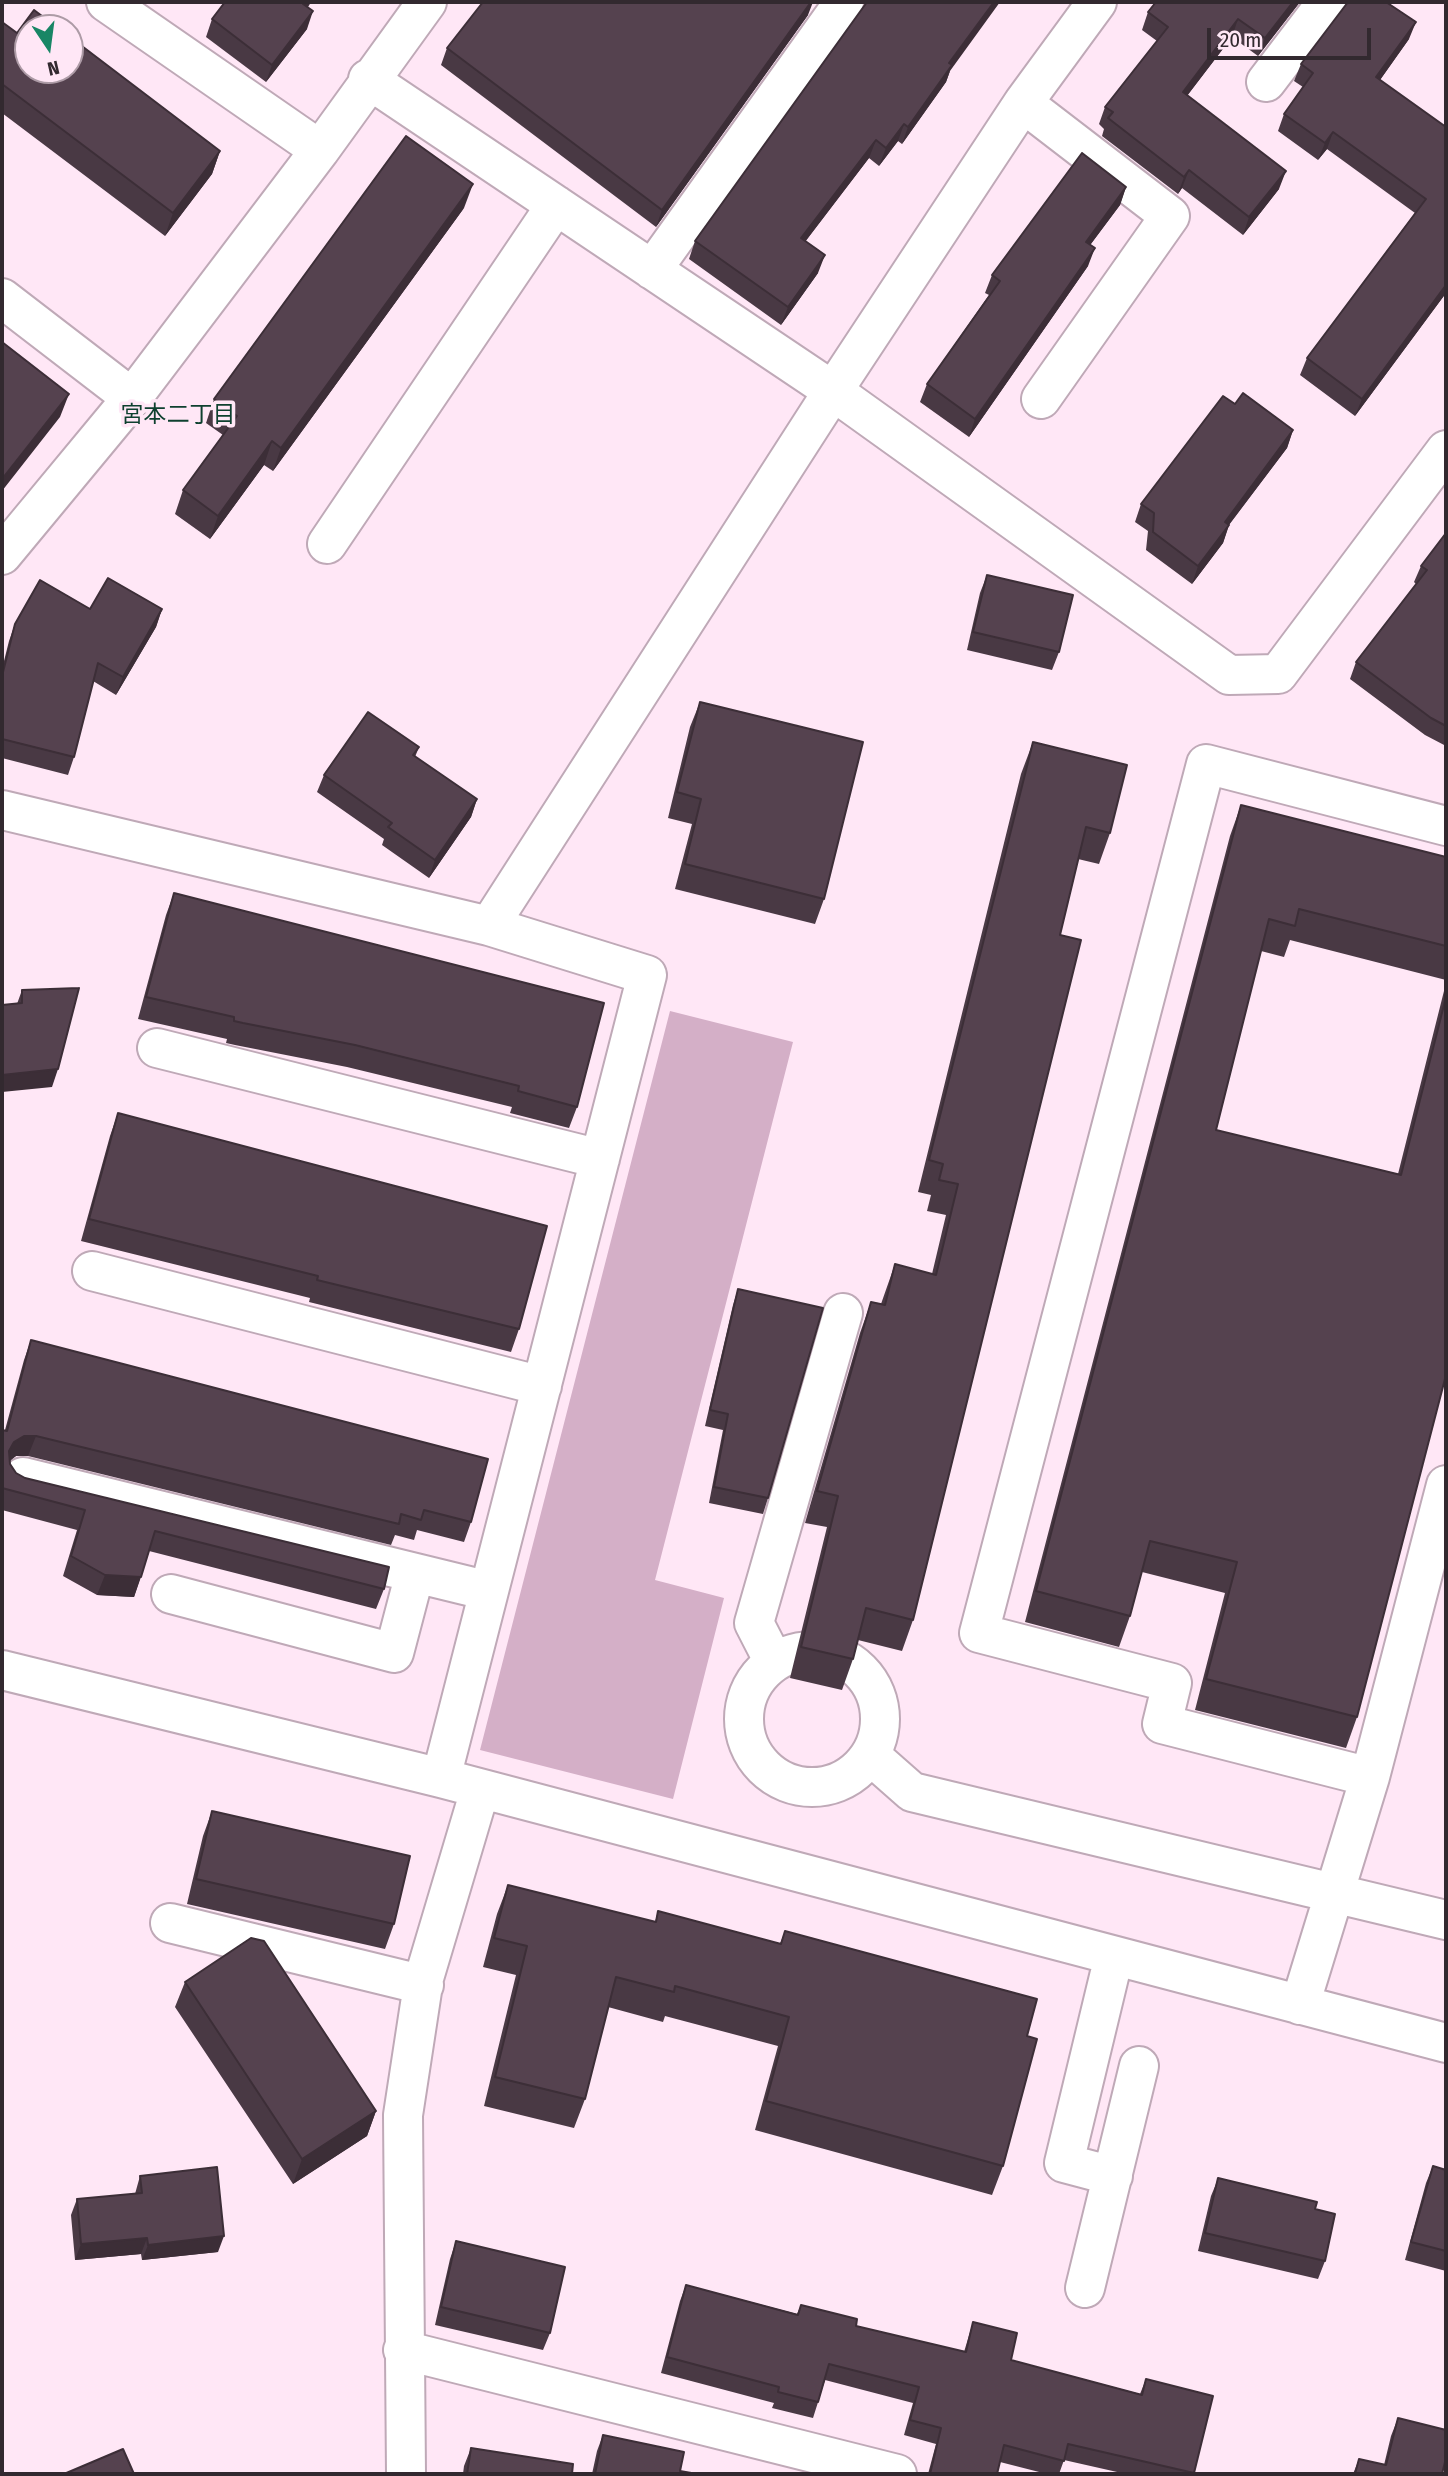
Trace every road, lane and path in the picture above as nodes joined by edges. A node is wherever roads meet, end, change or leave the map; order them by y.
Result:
1 (106, 2) edge
2 (427, 2) edge
3 (844, 2) edge
4 (1097, 2) edge
5 (1327, 2) edge
6 (368, 79) junction
7 (1266, 82) dead end
8 (1023, 103) junction
9 (320, 150) junction
10 (555, 205) junction
11 (652, 270) junction
12 (2, 298) edge
13 (833, 391) junction
14 (132, 398) junction
15 (1041, 399) dead end
16 (1446, 450) edge
17 (327, 544) dead end
18 (2, 555) edge
19 (2, 810) edge
20 (1446, 826) edge
21 (489, 926) junction
22 (157, 1048) dead end
23 (600, 1159) junction
24 (92, 1270) dead end
25 (843, 1313) dead end
26 (542, 1386) junction
27 (23, 1477) edge
28 (1446, 1485) edge
29 (415, 1573) junction
30 (489, 1591) junction
31 (171, 1594) dead end
32 (774, 1662) junction
33 (2, 1670) edge
34 (870, 1755) junction
35 (1370, 1777) junction
36 (441, 1778) junction
37 (480, 1790) junction
38 (1332, 1894) junction
39 (1446, 1920) edge
40 (170, 1923) dead end
41 (1114, 1956) junction
42 (424, 1984) junction
43 (1300, 2005) junction
44 (1446, 2043) edge
45 (1139, 2066) dead end
46 (1113, 2176) junction
47 (1086, 2288) dead end
48 (403, 2350) junction
49 (406, 2474) edge
50 (897, 2474) edge

1 - 9 street
2 - 6 street
3 - 11 street
4 - 8 street
5 - 7 street
6 - 9 street
6 - 10 street
8 - 13 street
8 - 15 street
9 - 14 street
10 - 11 street
10 - 17 street
11 - 13 street
12 - 14 street
13 - 16 street
13 - 21 street
14 - 18 street
19 - 21 street
20 - 35 street
21 - 23 street
22 - 23 street
23 - 26 street
24 - 26 street
25 - 32 street
26 - 30 street
27 - 29 street
28 - 35 street
29 - 30 street
29 - 31 street
30 - 36 street
32 - 34 street
32 - 34 street
33 - 36 street
34 - 38 street
35 - 38 street
36 - 37 street
37 - 41 street
37 - 42 street
38 - 39 street
38 - 43 street
40 - 42 street
41 - 43 street
41 - 46 street
42 - 48 street
43 - 44 street
45 - 46 street
46 - 47 street
48 - 49 street
48 - 50 street

